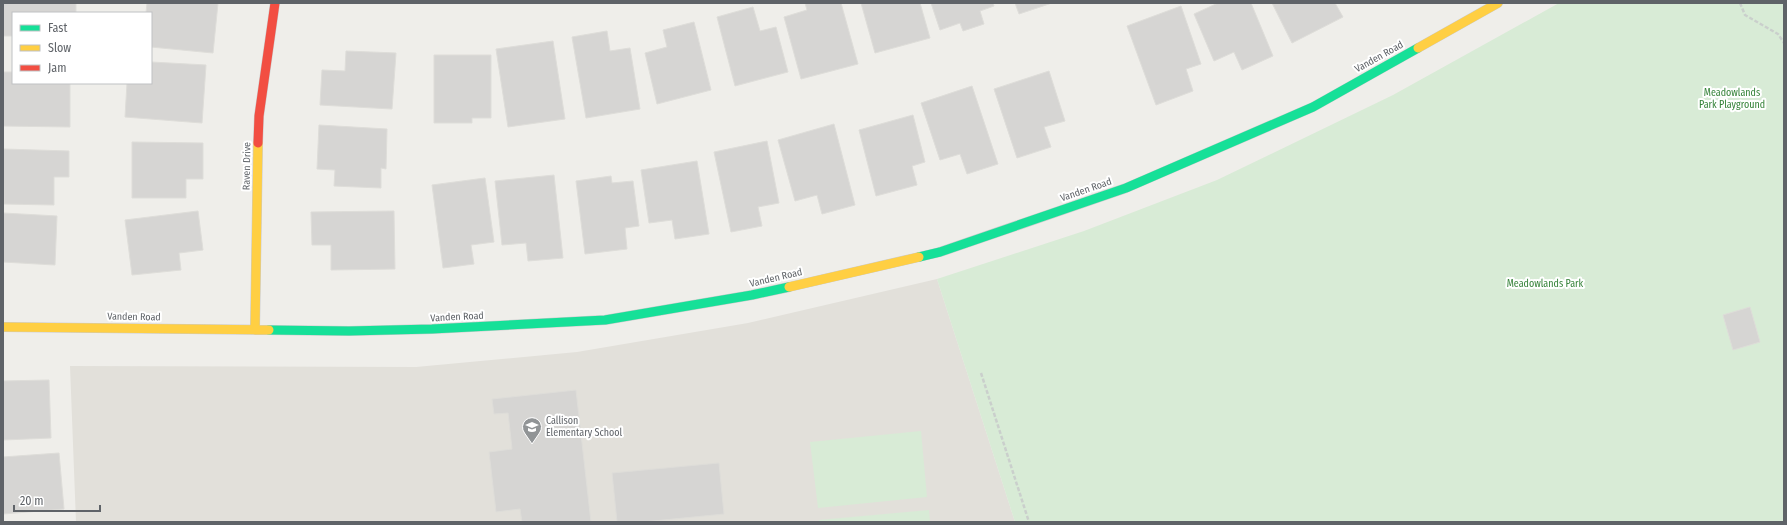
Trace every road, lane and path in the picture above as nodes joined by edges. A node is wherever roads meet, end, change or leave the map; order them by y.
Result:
1 (275, 3) edge
2 (1498, 3) edge
3 (1740, 3) edge
4 (1784, 43) edge
5 (3, 327) edge
6 (255, 330) junction
7 (981, 373) dead end
8 (1029, 522) edge

1 - 6 street, Raven Drive
2 - 6 street, Vanden Road
3 - 4 path
5 - 6 street, Vanden Road
7 - 8 path

